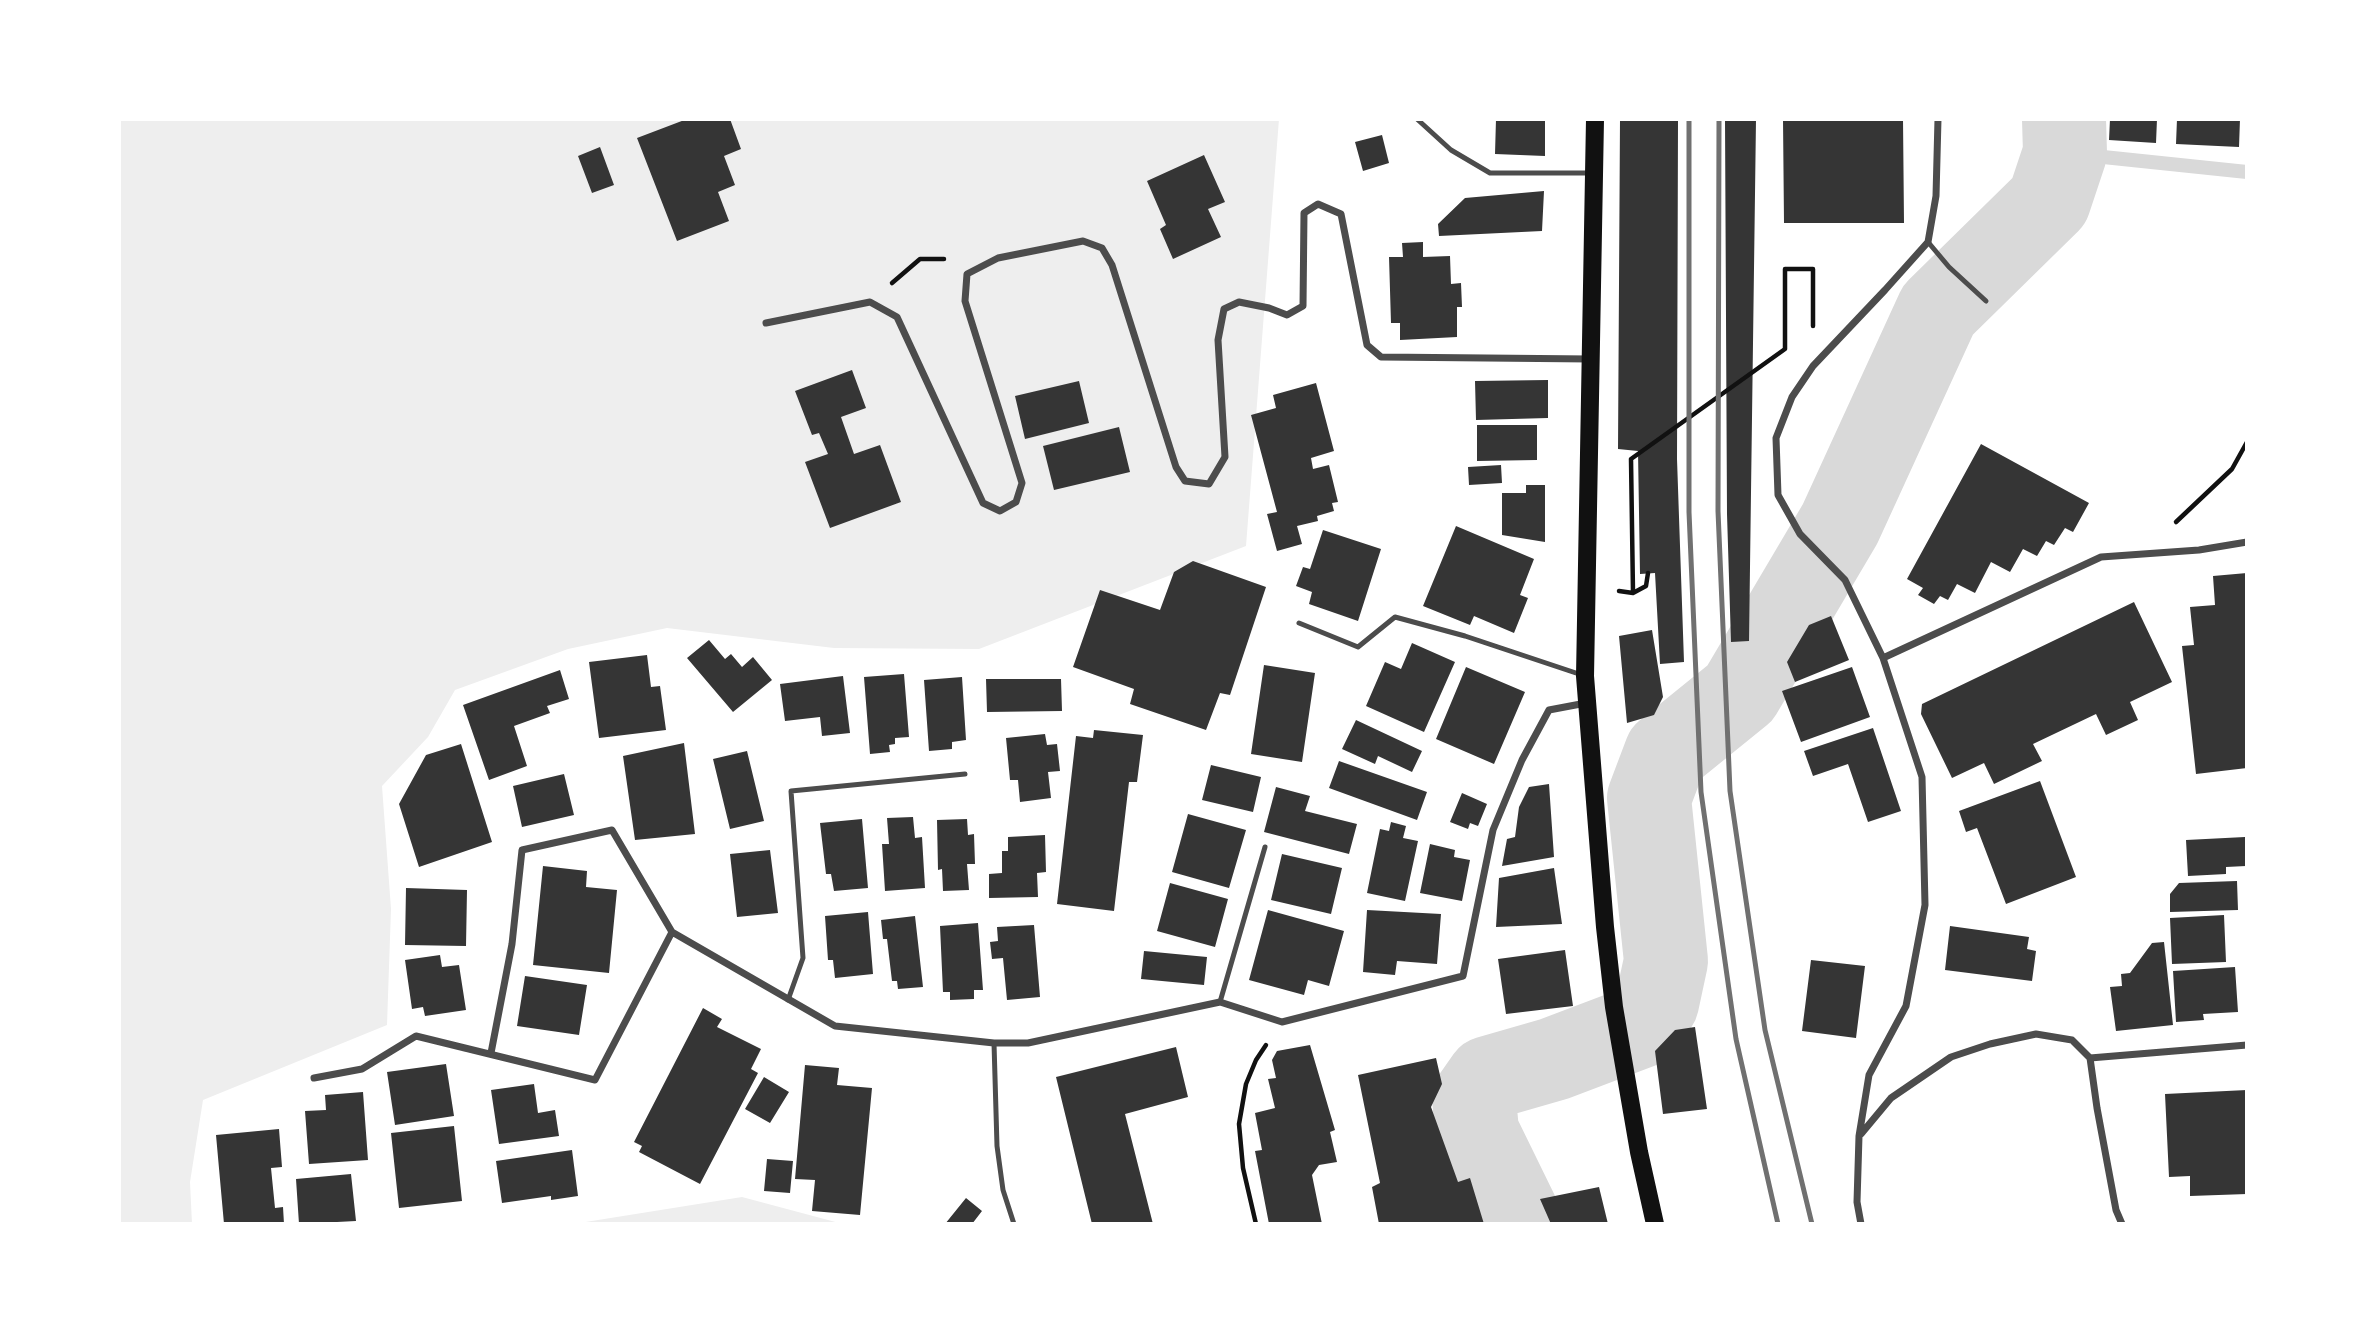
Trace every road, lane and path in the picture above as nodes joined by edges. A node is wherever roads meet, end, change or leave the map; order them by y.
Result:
1 (1417, 119) edge
2 (1595, 119) edge
3 (1938, 119) edge
4 (1594, 173) junction
5 (1928, 242) junction
6 (998, 258) junction
7 (1986, 301) dead end
8 (870, 302) junction
9 (766, 323) dead end
10 (1813, 330) dead end
11 (1591, 359) junction
12 (2247, 442) edge
13 (2186, 513) dead end
14 (2247, 542) edge
15 (1648, 573) dead end
16 (1614, 590) dead end
17 (1633, 593) junction
18 (1299, 623) dead end
19 (1883, 658) junction
20 (1585, 676) junction
21 (1587, 703) junction
22 (965, 775) dead end
23 (1265, 847) dead end
24 (672, 932) junction
25 (788, 1000) junction
26 (1220, 1002) junction
27 (1282, 1022) junction
28 (994, 1043) junction
29 (2247, 1045) edge
30 (491, 1053) junction
31 (2090, 1058) junction
32 (314, 1078) dead end
33 (1859, 1136) junction
34 (1014, 1224) edge
35 (1256, 1224) edge
36 (1655, 1224) edge
37 (1861, 1224) edge
38 (2122, 1224) edge

1 - 4 lane
2 - 4 main road
3 - 5 street
4 - 11 main road
5 - 7 lane
5 - 19 street
6 - 8 path
6 - 8 street
6 - 11 street
8 - 9 street
10 - 17 path
11 - 20 main road
12 - 13 path
14 - 19 street
15 - 17 path
16 - 17 path
18 - 20 lane
19 - 33 street
20 - 21 main road
21 - 27 street
21 - 36 main road
22 - 25 lane
23 - 26 lane
24 - 25 street
24 - 30 street
24 - 30 street
25 - 28 street
26 - 27 street
26 - 28 street
27 - 35 path
28 - 34 lane
29 - 31 street
30 - 32 street
31 - 33 street
31 - 38 street
33 - 37 street

